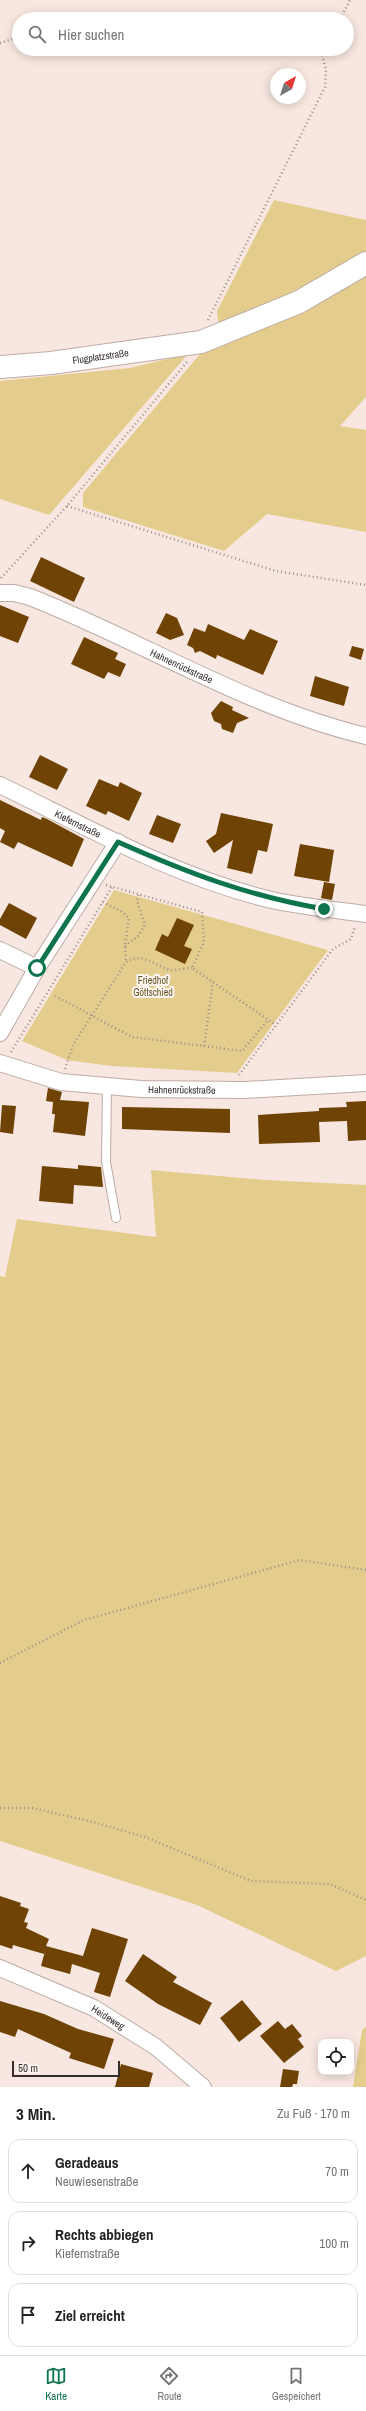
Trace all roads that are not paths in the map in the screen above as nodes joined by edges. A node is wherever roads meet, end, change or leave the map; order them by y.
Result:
1 (366, 263) edge
2 (0, 367) edge
3 (0, 593) edge
4 (366, 736) edge
5 (0, 785) edge
6 (118, 842) junction
7 (363, 913) edge
8 (0, 950) edge
9 (37, 968) junction
10 (0, 1033) edge
11 (2, 1064) edge
12 (366, 1083) edge
13 (107, 1086) junction
14 (116, 1218) dead end
15 (0, 1968) edge
16 (203, 2087) edge

1 - 2 street, Flugplatzstraße
3 - 4 street, Hahnenrückstraße
5 - 6 street, Kiefernstraße
6 - 7 street, Kiefernstraße
6 - 9 street
8 - 9 street
9 - 10 street
11 - 13 street, Hahnenrückstraße
12 - 13 street, Hahnenrückstraße
13 - 14 lane
15 - 16 street, Heideweg

